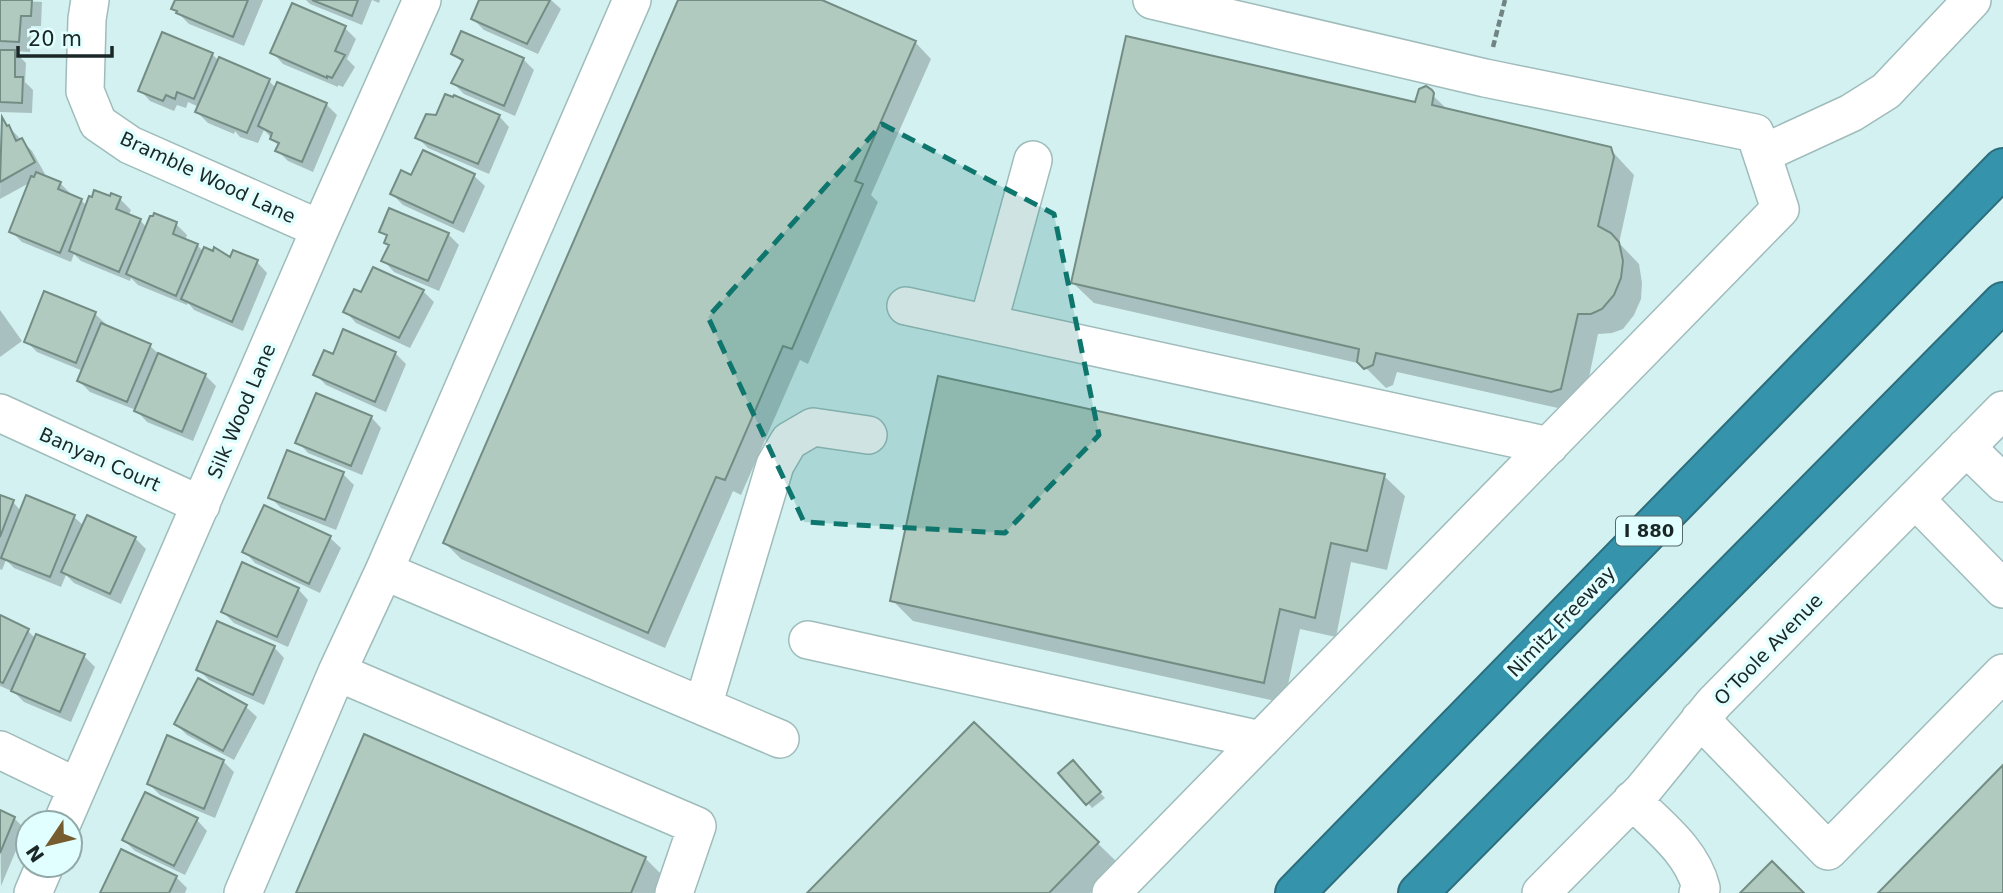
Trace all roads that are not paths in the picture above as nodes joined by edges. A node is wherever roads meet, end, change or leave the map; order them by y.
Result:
1 (90, 0) edge
2 (422, 0) edge
3 (632, 0) edge
4 (1152, 0) edge
5 (1972, 0) edge
6 (1762, 154) junction
7 (1033, 160) dead end
8 (2003, 168) edge
9 (320, 229) junction
10 (2003, 302) edge
11 (906, 306) dead end
12 (988, 324) junction
13 (2003, 410) edge
14 (0, 413) edge
15 (868, 435) dead end
16 (1549, 446) junction
17 (1966, 447) junction
18 (2003, 483) edge
19 (1915, 499) junction
20 (201, 505) junction
21 (384, 571) junction
22 (2003, 589) edge
23 (808, 640) dead end
24 (337, 672) junction
25 (2003, 673) edge
26 (704, 706) junction
27 (1700, 719) junction
28 (780, 740) dead end
29 (1261, 740) junction
30 (0, 750) edge
31 (78, 787) junction
32 (1632, 800) junction
33 (68, 809) edge
34 (243, 893) edge
35 (674, 893) edge
36 (1111, 893) edge
37 (1295, 893) edge
38 (1418, 893) edge
39 (1541, 893) edge
40 (1698, 893) edge

1 - 9 street, Bramble Wood Lane
2 - 9 street, Silk Wood Lane
3 - 21 street
4 - 6 street
5 - 6 street
6 - 16 street
7 - 12 street
8 - 37 highway, Nimitz Freeway / I 880
9 - 20 street, Silk Wood Lane
10 - 38 highway
11 - 12 street
12 - 16 street
13 - 17 street, O’Toole Avenue
14 - 20 street, Banyan Court
15 - 26 street
16 - 29 street
17 - 18 street
17 - 19 street, O’Toole Avenue
19 - 22 street
19 - 27 street, O’Toole Avenue
20 - 31 street, Silk Wood Lane
21 - 24 street
21 - 26 street
23 - 29 street
24 - 34 street
24 - 35 street
25 - 27 street
26 - 28 street
27 - 32 street, O’Toole Avenue
29 - 36 street
30 - 31 street
31 - 33 street, Silk Wood Lane
32 - 39 street, O’Toole Avenue
32 - 40 street

